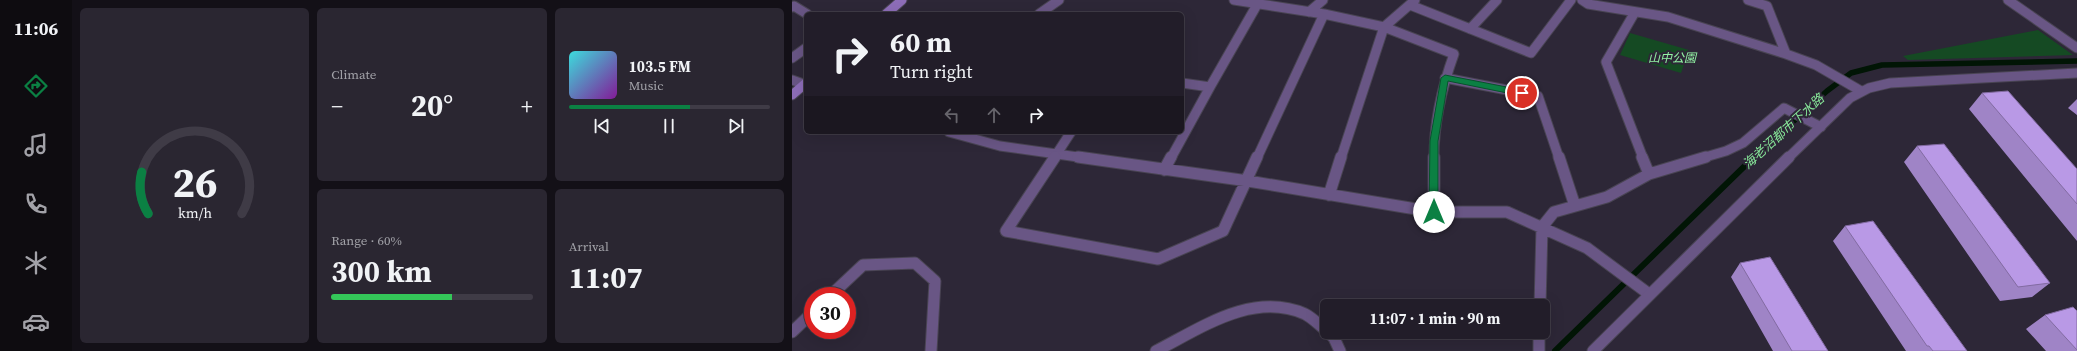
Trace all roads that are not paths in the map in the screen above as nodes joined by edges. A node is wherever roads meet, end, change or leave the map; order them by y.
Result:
1 (902, 0) edge
2 (1059, 0) edge
3 (1234, 0) edge
4 (1323, 0) edge
5 (1496, 0) edge
6 (1571, 0) edge
7 (1582, 0) edge
8 (1748, 0) edge
9 (2008, 0) edge
10 (1413, 2) edge
11 (1258, 3) junction
12 (792, 7) edge
13 (804, 12) edge
14 (888, 12) edge
15 (1042, 12) edge
16 (1309, 12) junction
17 (1635, 12) junction
18 (1324, 14) junction
19 (1384, 27) junction
20 (1470, 29) junction
21 (2077, 48) edge
22 (804, 49) edge
23 (1786, 54) junction
24 (792, 58) edge
25 (2077, 73) edge
26 (1445, 78) junction
27 (792, 80) edge
28 (1184, 83) edge
29 (804, 84) edge
30 (804, 85) edge
31 (1210, 87) junction
32 (1861, 91) junction
33 (792, 95) edge
34 (1821, 127) junction
35 (956, 134) edge
36 (1070, 134) edge
37 (1184, 134) edge
38 (1184, 134) edge
39 (1056, 153) junction
40 (1164, 170) junction
41 (1649, 174) junction
42 (1248, 181) junction
43 (1329, 195) junction
44 (1575, 206) junction
45 (1434, 212) junction
46 (1542, 227) junction
47 (840, 287) edge
48 (1649, 294) junction
49 (1540, 299) edge
50 (804, 321) edge
51 (1320, 323) edge
52 (792, 332) edge
53 (1334, 339) edge
54 (1539, 339) edge
55 (931, 351) edge
56 (1156, 351) edge
57 (1340, 351) edge
58 (1539, 351) edge
59 (1593, 351) edge

1 - 14 main road
2 - 15 street
3 - 11 street
4 - 16 street
5 - 20 street
6 - 20 street
7 - 17 street
8 - 23 street
9 - 21 street
10 - 19 street
10 - 20 street
11 - 16 street
11 - 31 street
12 - 13 street
16 - 18 street
17 - 23 street
17 - 41 street
18 - 19 street
18 - 42 street
19 - 26 street
19 - 43 street
22 - 24 street
23 - 32 street
25 - 32 street
26 - 44 street
26 - 45 street
27 - 29 street
28 - 31 street
30 - 33 main road
31 - 37 street
32 - 34 street
34 - 41 street
34 - 48 street
35 - 39 street
36 - 39 street
38 - 40 street
39 - 40 street
39 - 42 street
40 - 42 street
41 - 44 street
42 - 43 street
43 - 45 street
44 - 46 street
45 - 46 street
46 - 48 street
46 - 49 street
47 - 55 street
48 - 59 street
50 - 52 street
51 - 56 street
53 - 57 street
54 - 58 street

